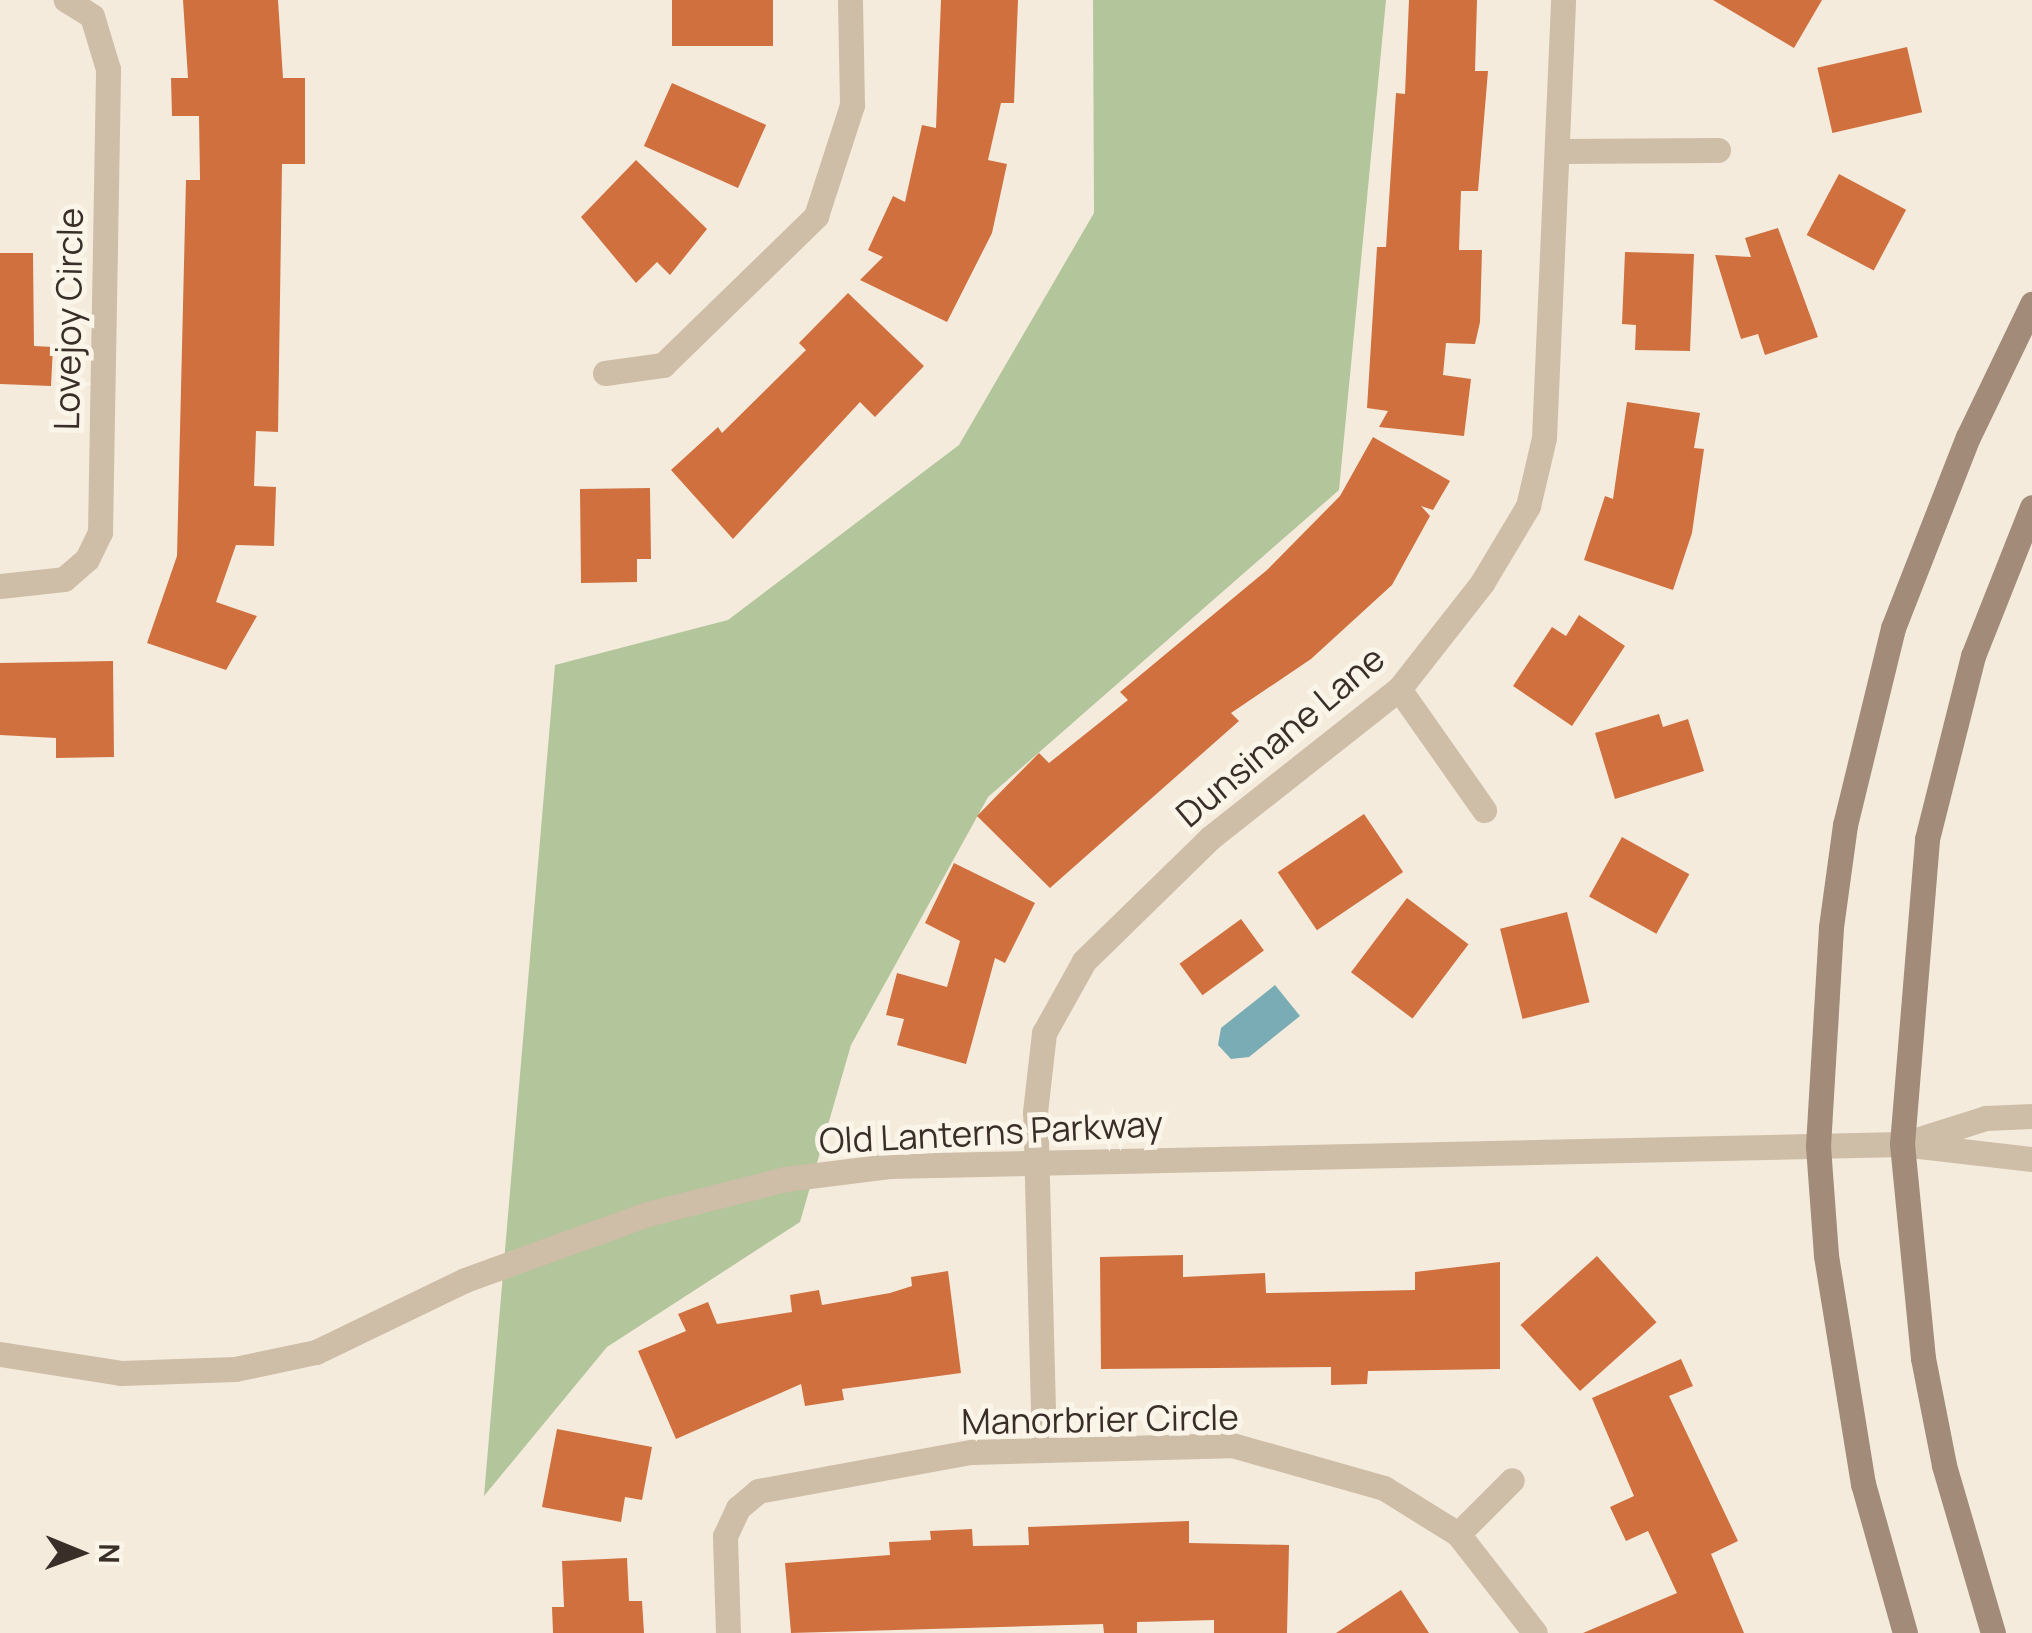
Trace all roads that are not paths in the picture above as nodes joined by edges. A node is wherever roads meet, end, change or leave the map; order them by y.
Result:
1 (66, 0) edge
2 (850, 0) edge
3 (1563, 0) edge
4 (1718, 150) dead end
5 (1558, 152) junction
6 (2032, 304) edge
7 (605, 373) dead end
8 (2032, 506) edge
9 (0, 586) edge
10 (1399, 689) junction
11 (1484, 810) dead end
12 (2032, 1116) edge
13 (1902, 1144) junction
14 (1818, 1146) junction
15 (2032, 1160) edge
16 (1037, 1161) junction
17 (0, 1354) edge
18 (1044, 1448) junction
19 (1512, 1480) dead end
20 (1458, 1534) junction
21 (728, 1633) edge
22 (1535, 1633) edge
23 (1906, 1633) edge
24 (1994, 1633) edge

1 - 9 street, Lovejoy Circle
2 - 7 street
3 - 5 street, Dunsinane Lane
4 - 5 street
5 - 10 street, Dunsinane Lane
6 - 14 main road
8 - 13 main road
10 - 11 street
10 - 16 street, Dunsinane Lane
12 - 13 street, Old Lanterns Parkway
13 - 14 street, Old Lanterns Parkway
13 - 15 street, Old Lanterns Parkway
13 - 24 main road
14 - 16 street, Old Lanterns Parkway
14 - 23 main road
16 - 17 street, Old Lanterns Parkway
16 - 18 street, Dunsinane Lane
18 - 20 street, Manorbrier Circle
18 - 21 street, Manorbrier Circle
19 - 20 street
20 - 22 street, Manorbrier Circle

